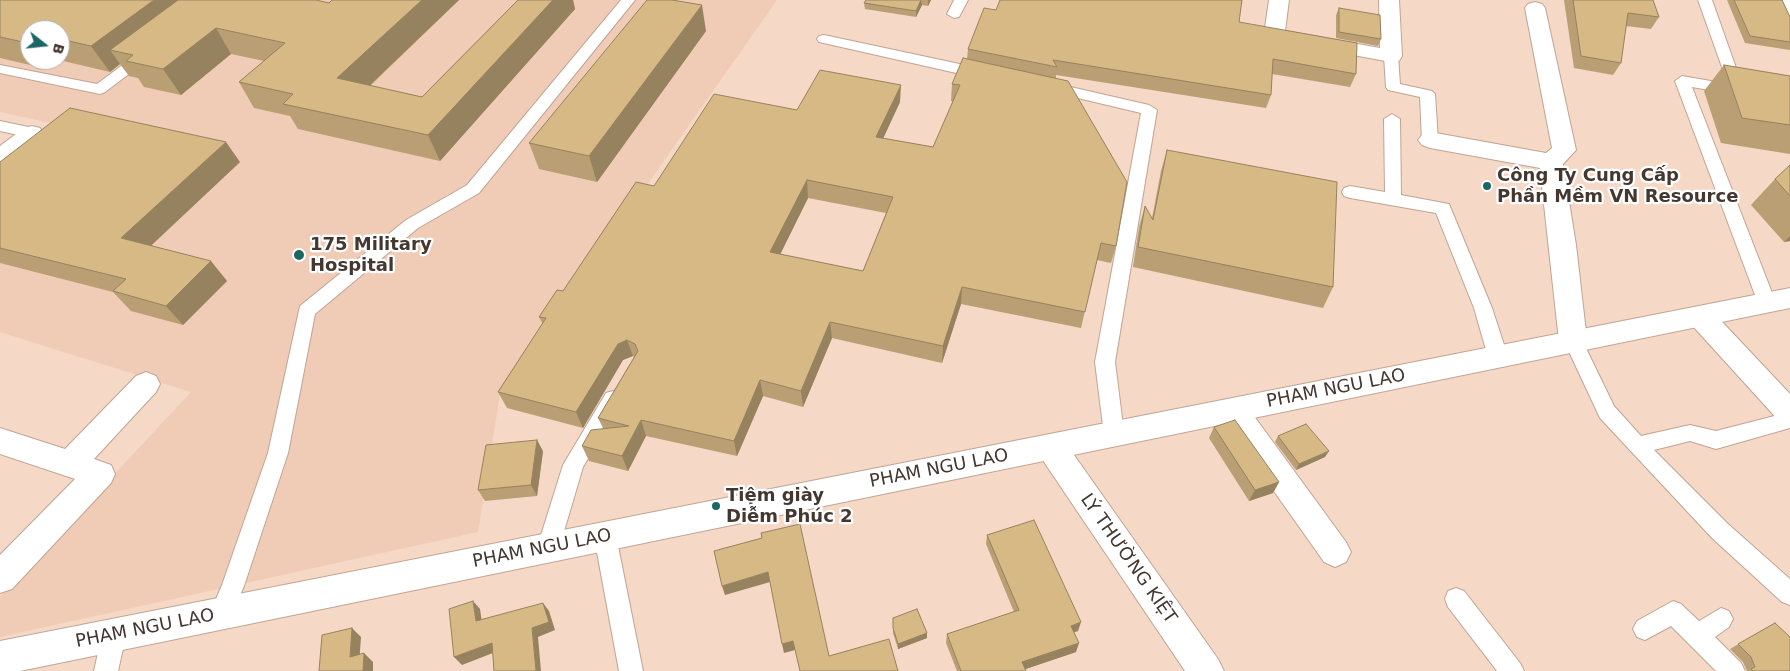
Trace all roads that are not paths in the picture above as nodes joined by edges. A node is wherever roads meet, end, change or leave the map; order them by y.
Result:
1 (628, 0) edge
2 (960, 0) edge
3 (1279, 0) edge
4 (1389, 0) edge
5 (1706, 0) edge
6 (1784, 0) edge
7 (1535, 8) dead end
8 (954, 14) dead end
9 (1790, 14) edge
10 (824, 39) dead end
11 (154, 48) edge
12 (1391, 56) junction
13 (0, 69) edge
14 (1002, 78) edge
15 (1032, 83) edge
16 (1392, 119) dead end
17 (0, 126) edge
18 (32, 133) joint
19 (1430, 140) joint
20 (0, 158) edge
21 (1551, 162) junction
22 (1350, 192) dead end
23 (1392, 199) junction
24 (1778, 300) edge
25 (1700, 316) junction
26 (1573, 342) junction
27 (1498, 357) junction
28 (623, 382) edge
29 (146, 384) dead end
30 (1233, 410) junction
31 (1790, 413) edge
32 (1790, 420) edge
33 (1114, 434) junction
34 (0, 441) edge
35 (1637, 445) junction
36 (1051, 447) junction
37 (70, 464) junction
38 (605, 536) junction
39 (548, 548) junction
40 (1335, 552) dead end
41 (0, 578) edge
42 (1790, 594) edge
43 (1456, 599) dead end
44 (221, 613) junction
45 (1721, 619) dead end
46 (1645, 629) dead end
47 (114, 635) junction
48 (1697, 636) junction
49 (0, 658) edge
50 (106, 671) edge
51 (631, 671) edge
52 (1206, 671) edge
53 (1512, 671) edge
54 (1733, 671) edge

1 - 44 lane
2 - 8 lane
3 - 12 street
4 - 12 street
5 - 24 lane
6 - 9 lane
7 - 21 street
10 - 14 lane
11 - 13 lane
12 - 19 lane
15 - 33 lane
16 - 23 lane
17 - 18 lane
18 - 20 street
19 - 21 street
21 - 26 street
22 - 23 lane
23 - 27 lane
24 - 25 street, PHAM NGU LAO
25 - 26 street, PHAM NGU LAO
25 - 31 street
26 - 27 street, PHAM NGU LAO
26 - 35 lane
27 - 30 street, PHAM NGU LAO
28 - 39 lane
29 - 37 street
30 - 33 street, PHAM NGU LAO
30 - 40 street
32 - 35 lane
33 - 36 street, PHAM NGU LAO
34 - 37 street
35 - 42 lane
36 - 38 street, PHAM NGU LAO
36 - 52 street, LÝ THƯỜNG KIỆT
37 - 41 street
38 - 39 street, PHAM NGU LAO
38 - 51 lane
39 - 44 street, PHAM NGU LAO
43 - 53 lane
44 - 47 street, PHAM NGU LAO
45 - 48 lane
46 - 48 lane
47 - 49 street, PHAM NGU LAO
47 - 50 lane
48 - 54 lane

